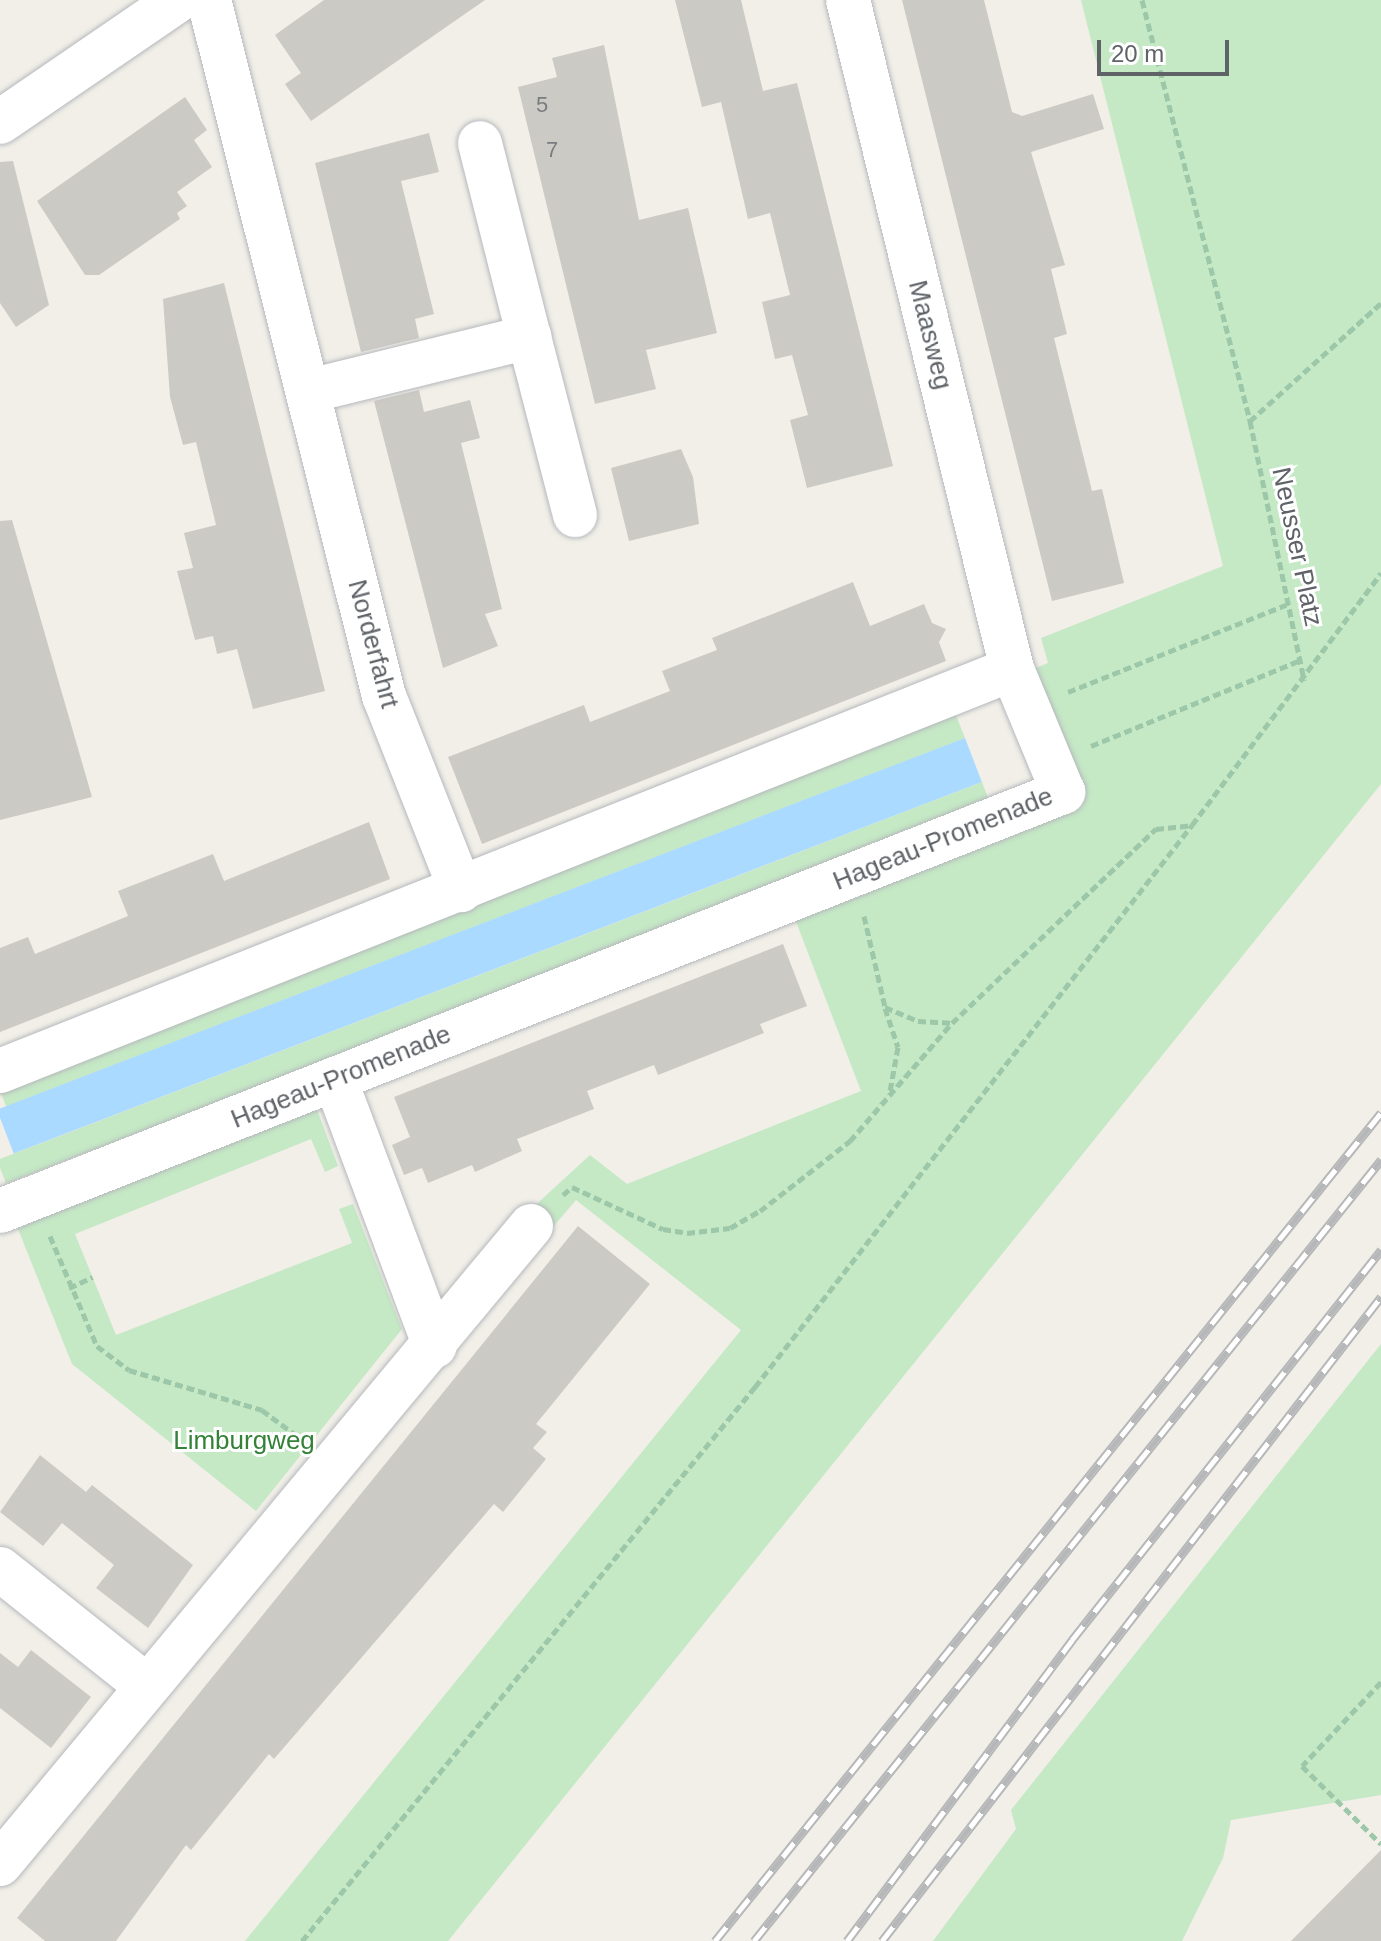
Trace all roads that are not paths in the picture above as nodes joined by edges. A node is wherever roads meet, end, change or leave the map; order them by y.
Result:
1 (178, 0) edge
2 (209, 0) edge
3 (848, 0) edge
4 (0, 122) edge
5 (480, 143) dead end
6 (529, 337) junction
7 (309, 391) junction
8 (575, 515) dead end
9 (1020, 689) junction
10 (461, 890) junction
11 (0, 1071) edge
12 (335, 1079) junction
13 (18, 1204) edge
14 (531, 1226) road end
15 (435, 1346) junction
16 (0, 1569) edge
17 (144, 1684) junction
18 (0, 1864) edge

1 - 4 street
2 - 7 street, Norderfahrt
3 - 9 street, Maasweg
5 - 6 street
6 - 7 street
6 - 8 street
7 - 10 street, Norderfahrt
9 - 10 street
9 - 12 street, Hageau-Promenade
10 - 11 street
12 - 13 street, Hageau-Promenade
12 - 15 street
14 - 15 street
15 - 17 street
16 - 17 street
17 - 18 street

